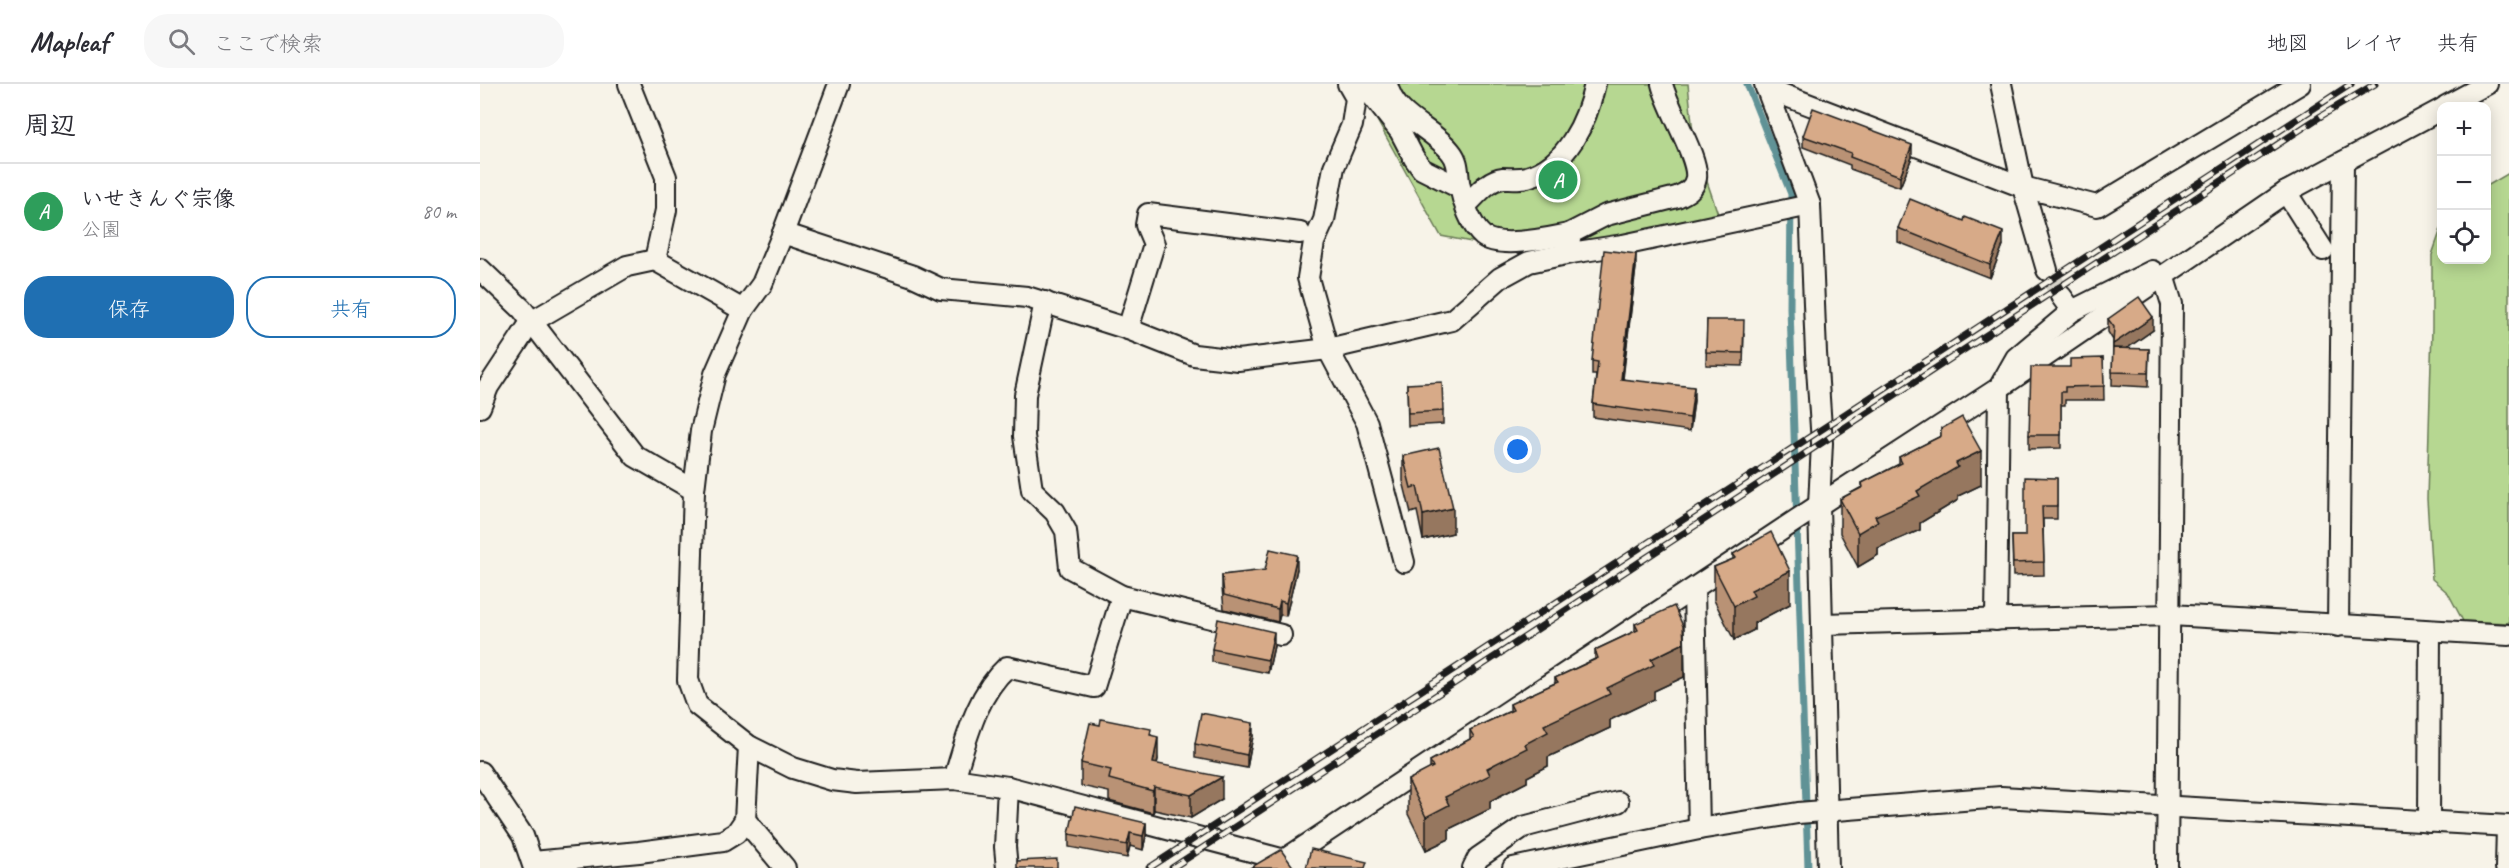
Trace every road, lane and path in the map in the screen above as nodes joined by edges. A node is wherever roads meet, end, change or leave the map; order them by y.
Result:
1 (629, 84) edge
2 (839, 84) edge
3 (1348, 84) edge
4 (1367, 84) edge
5 (1387, 84) edge
6 (1595, 84) edge
7 (1662, 84) edge
8 (2001, 84) edge
9 (2300, 84) edge
10 (2487, 84) edge
11 (1766, 86) edge
12 (2453, 102) edge
13 (2437, 112) edge
14 (2343, 162) junction
15 (2023, 187) junction
16 (2286, 192) junction
17 (1463, 197) junction
18 (1810, 205) junction
19 (783, 233) junction
20 (1300, 233) dead end
21 (1570, 244) junction
22 (2323, 250) dead end
23 (655, 260) junction
24 (480, 269) edge
25 (2048, 270) tunnel mouth
26 (2163, 275) junction
27 (1045, 302) junction
28 (743, 310) junction
29 (531, 322) junction
30 (1128, 329) junction
31 (1328, 349) junction
32 (2000, 388) junction
33 (480, 407) edge
34 (694, 490) junction
35 (1813, 510) junction
36 (1404, 562) dead end
37 (1694, 589) junction
38 (1122, 596) junction
39 (2171, 615) junction
40 (1996, 620) junction
41 (1821, 624) junction
42 (2338, 626) junction
43 (2430, 631) junction
44 (1281, 635) dead end
45 (2509, 635) edge
46 (749, 746) junction
47 (480, 772) edge
48 (954, 779) junction
49 (1008, 787) junction
50 (1618, 802) dead end
51 (2169, 806) junction
52 (1814, 810) junction
53 (744, 820) junction
54 (2429, 822) junction
55 (2508, 826) edge
56 (1699, 829) junction
57 (1277, 864) edge
58 (534, 865) edge
59 (785, 868) edge
60 (1007, 868) edge
61 (1315, 868) edge
62 (1473, 868) edge
63 (1513, 868) edge
64 (1828, 868) edge
65 (2168, 868) edge
66 (2506, 868) edge

1 - 23 street
2 - 19 street
3 - 31 street
4 - 17 street
5 - 17 street
6 - 17 street
7 - 21 street
8 - 15 street
9 - 15 street
10 - 12 street
11 - 15 street
11 - 18 street
13 - 14 street
14 - 16 street
14 - 42 street
15 - 25 street
16 - 22 street
16 - 26 street
17 - 21 street
18 - 21 street
18 - 35 street
19 - 27 street
19 - 28 street
20 - 30 street
21 - 31 street
23 - 28 street
23 - 29 street
24 - 29 street
26 - 32 street
26 - 32 street
26 - 39 street
27 - 30 street
27 - 38 street
28 - 34 street
29 - 33 street
29 - 34 street
30 - 31 street
31 - 36 street
32 - 35 street
32 - 40 street
34 - 46 street
35 - 37 street
35 - 41 street
37 - 56 street
37 - 57 street
38 - 44 street
38 - 48 street
39 - 40 street
39 - 42 street
39 - 51 street
40 - 41 street
41 - 52 street
42 - 43 street
43 - 45 street
43 - 54 street
46 - 48 street
46 - 53 street
47 - 58 street
48 - 49 street
49 - 57 street
49 - 60 street
50 - 62 street
51 - 52 street
51 - 54 street
51 - 65 street
52 - 56 street
52 - 64 street
53 - 58 street
53 - 59 street
54 - 55 street
55 - 66 street
56 - 63 street
57 - 61 street

